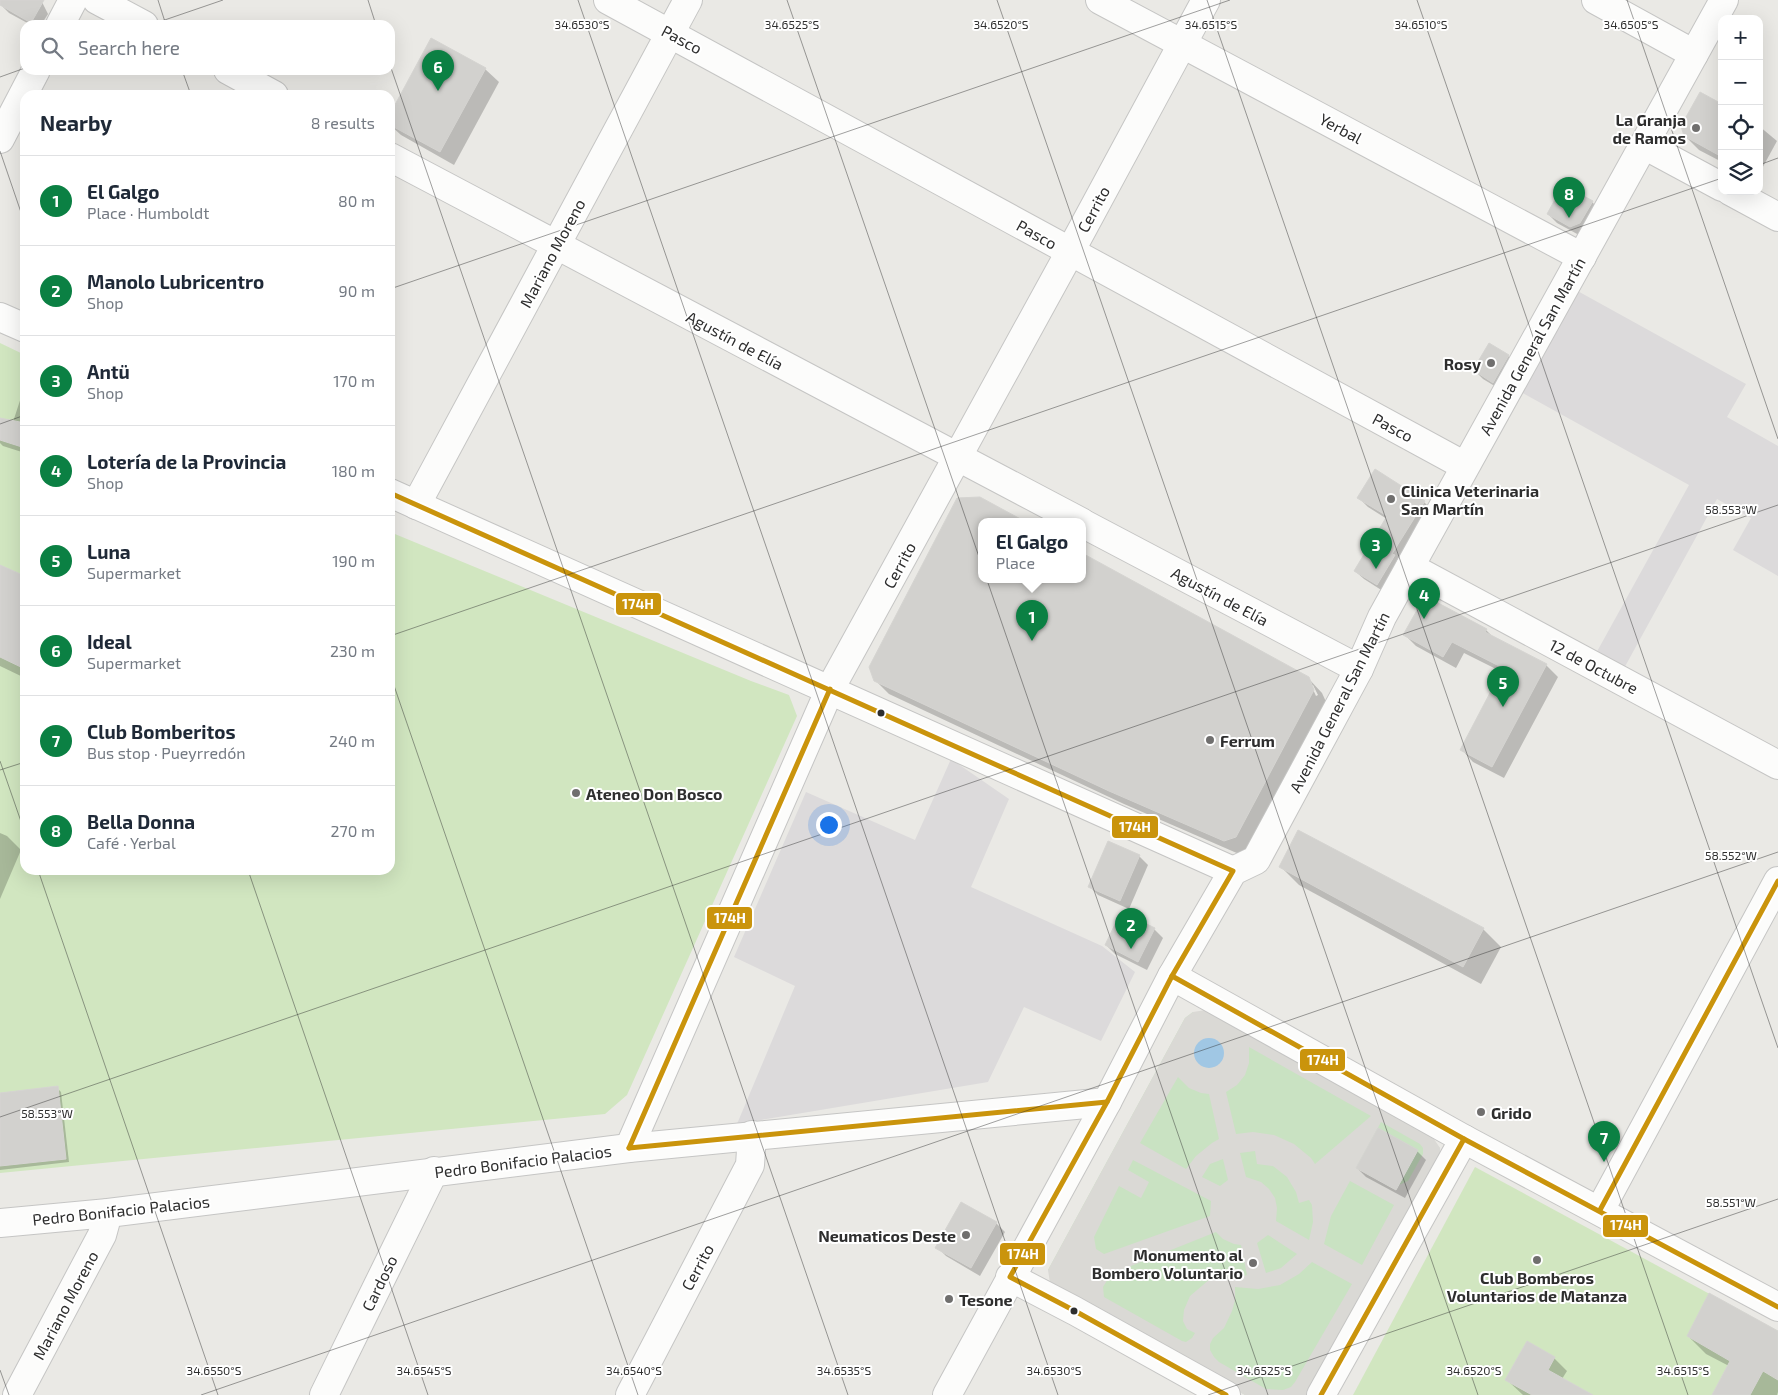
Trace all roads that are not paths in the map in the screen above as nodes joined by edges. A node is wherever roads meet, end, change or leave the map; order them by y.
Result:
1 (73, 0) edge
2 (97, 0) edge
3 (608, 0) edge
4 (688, 0) edge
5 (1100, 0) edge
6 (1206, 0) edge
7 (1596, 0) edge
8 (1724, 0) edge
9 (63, 20) edge
10 (135, 20) edge
11 (671, 32) junction
12 (1182, 43) junction
13 (1694, 54) junction
14 (33, 75) edge
15 (237, 75) edge
16 (26, 90) edge
17 (265, 90) edge
18 (20, 101) edge
19 (0, 139) edge
20 (1644, 145) junction
21 (395, 160) edge
22 (1718, 185) edge
23 (1737, 195) edge
24 (1778, 217) edge
25 (556, 246) junction
26 (1070, 252) junction
27 (1582, 257) junction
28 (0, 317) edge
29 (20, 326) edge
30 (957, 457) junction
31 (1466, 466) junction
32 (395, 495) edge
33 (416, 505) junction
34 (1072, 518) edge
35 (1086, 526) edge
36 (1410, 567) junction
37 (1358, 669) junction
38 (830, 689) junction
39 (1778, 766) edge
40 (1233, 871) junction
41 (1778, 881) edge
42 (1172, 976) junction
43 (1107, 1102) junction
44 (752, 1135) junction
45 (1464, 1139) junction
46 (629, 1148) junction
47 (434, 1172) junction
48 (1600, 1210) junction
49 (108, 1213) junction
50 (0, 1223) edge
51 (1010, 1277) junction
52 (1778, 1307) edge
53 (633, 1394) edge
54 (17, 1395) edge
55 (324, 1395) edge
56 (947, 1395) edge
57 (1226, 1395) edge
58 (1321, 1395) edge

1 - 9 street
2 - 10 street
3 - 11 street, Pasco
4 - 11 street, Mariano Moreno
5 - 12 street, Yerbal
6 - 12 street, Cerrito
7 - 13 street
8 - 13 street, Avenida General San Martín
11 - 25 street, Mariano Moreno
11 - 26 street, Pasco
12 - 26 street, Cerrito
12 - 27 street, Yerbal
13 - 20 street, Avenida General San Martín
14 - 16 street
15 - 17 street
18 - 19 street
20 - 22 street
20 - 27 street, Avenida General San Martín
21 - 25 street, Agustín de Elía
23 - 24 street
25 - 30 street, Agustín de Elía
25 - 33 street, Mariano Moreno
26 - 30 street, Cerrito
26 - 31 street, Pasco
27 - 31 street, Avenida General San Martín
28 - 29 street
30 - 34 street, Agustín de Elía
30 - 38 street, Cerrito
31 - 36 street, Avenida General San Martín
32 - 33 street
33 - 38 street
35 - 37 street, Agustín de Elía
36 - 37 street, Avenida General San Martín
36 - 39 street, 12 de Octubre
37 - 40 street, Avenida General San Martín
38 - 40 street
38 - 46 street, Cerrito
40 - 42 street
41 - 48 street
42 - 43 street
42 - 45 street
43 - 44 street, Pedro Bonifacio Palacios
43 - 51 street
44 - 46 street, Pedro Bonifacio Palacios
44 - 53 street, Cerrito
45 - 48 street
45 - 58 street
46 - 47 street, Pedro Bonifacio Palacios
47 - 49 street, Pedro Bonifacio Palacios
47 - 55 street, Cardoso
48 - 52 street
49 - 50 street, Pedro Bonifacio Palacios
49 - 54 street, Mariano Moreno
51 - 56 street
51 - 57 street

